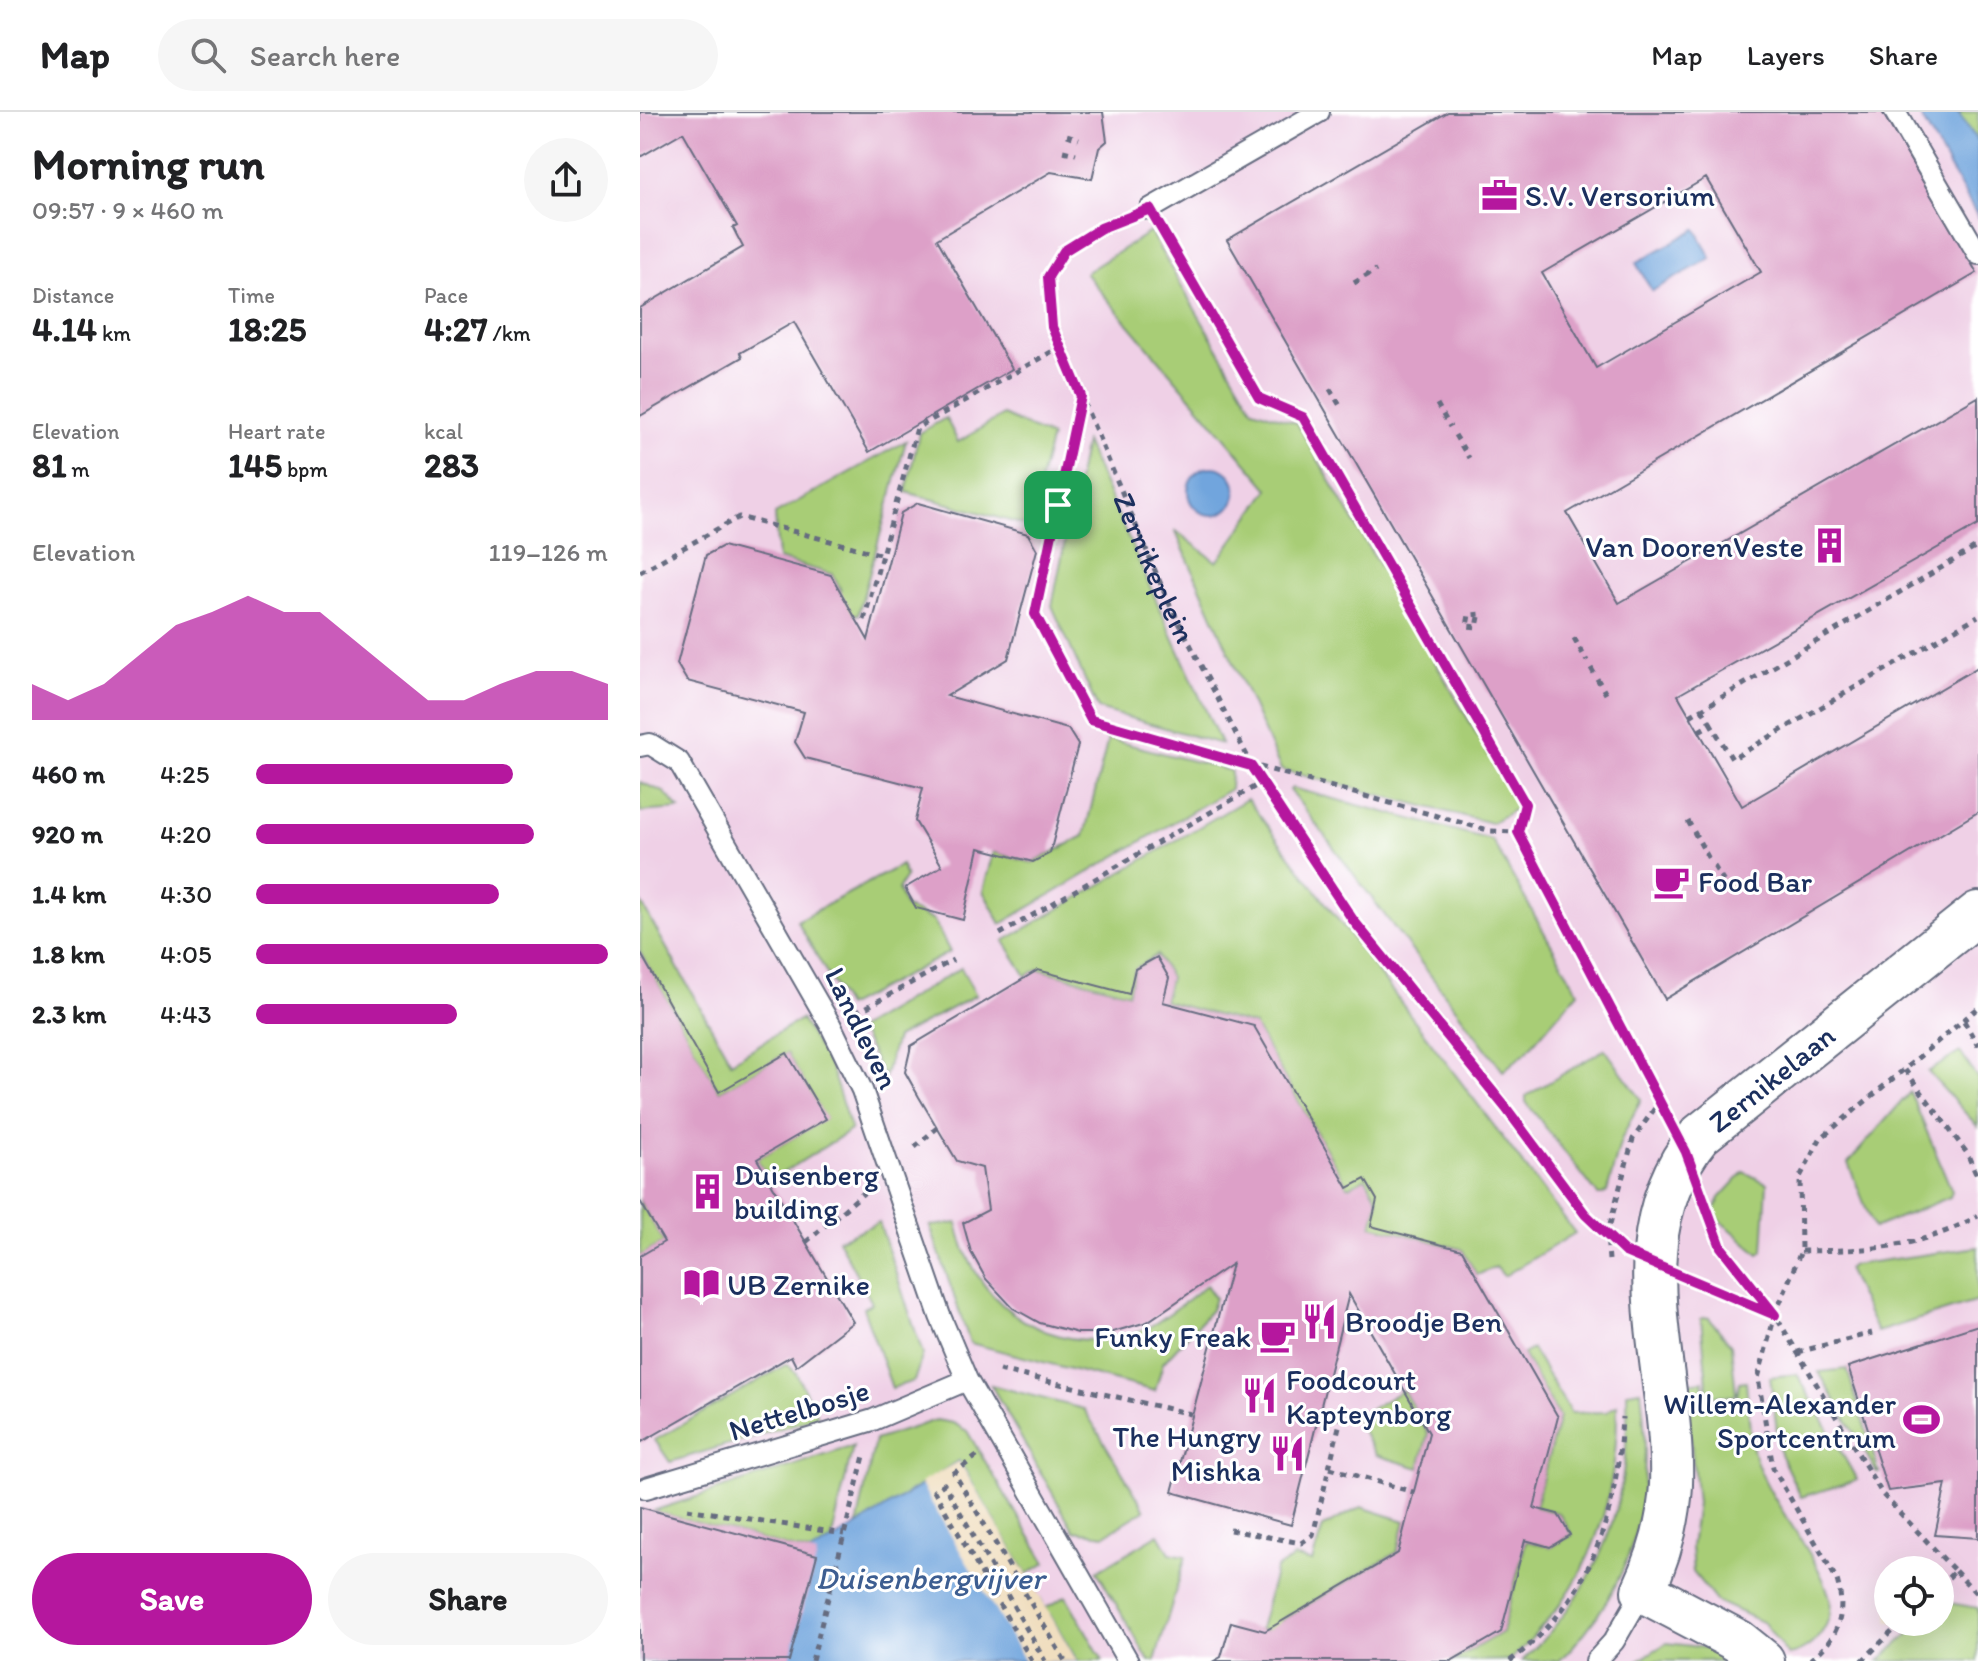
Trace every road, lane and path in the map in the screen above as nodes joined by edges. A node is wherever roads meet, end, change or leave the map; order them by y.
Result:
1 (1319, 112) edge
2 (1895, 112) edge
3 (1067, 135) dead end
4 (1079, 139) dead end
5 (1063, 151) dead end
6 (1076, 154) dead end
7 (1150, 209) junction
8 (1978, 254) edge
9 (1376, 270) dead end
10 (1354, 283) dead end
11 (1058, 348) junction
12 (1330, 389) dead end
13 (1081, 396) junction
14 (1437, 404) dead end
15 (1342, 409) dead end
16 (1450, 427) dead end
17 (1455, 435) dead end
18 (1469, 458) dead end
19 (1978, 546) edge
20 (883, 555) junction
21 (640, 572) edge
22 (1978, 616) edge
23 (864, 620) dead end
24 (1574, 638) dead end
25 (1587, 661) dead end
26 (1591, 668) dead end
27 (1606, 694) dead end
28 (1702, 709) junction
29 (1690, 716) dead end
30 (1711, 724) junction
31 (1699, 731) dead end
32 (640, 746) edge
33 (1251, 766) junction
34 (1261, 783) junction
35 (1688, 821) dead end
36 (1518, 832) junction
37 (1709, 859) dead end
38 (1714, 866) dead end
39 (1728, 889) dead end
40 (1978, 913) edge
41 (1000, 934) dead end
42 (953, 960) dead end
43 (1978, 1008) edge
44 (1964, 1021) junction
45 (831, 1026) junction
46 (1978, 1046) edge
47 (1905, 1070) junction
48 (1660, 1101) junction
49 (1686, 1152) junction
50 (890, 1171) junction
51 (1978, 1179) edge
52 (1978, 1216) edge
53 (1607, 1235) junction
54 (806, 1242) dead end
55 (1801, 1251) junction
56 (1652, 1263) junction
57 (1610, 1266) dead end
58 (1775, 1315) junction
59 (1872, 1333) dead end
60 (1798, 1352) junction
61 (963, 1371) junction
62 (1623, 1405) dead end
63 (1191, 1414) dead end
64 (1342, 1414) dead end
65 (873, 1420) junction
66 (1330, 1468) junction
67 (954, 1473) dead end
68 (646, 1488) joint
69 (1413, 1492) dead end
70 (1230, 1530) dead end
71 (844, 1534) junction
72 (1955, 1571) joint
73 (1643, 1591) junction
74 (1978, 1595) edge
75 (1888, 1636) edge
76 (812, 1661) edge
77 (1032, 1661) edge
78 (1045, 1661) edge
79 (1065, 1661) edge
80 (1128, 1661) edge
81 (1510, 1661) edge
82 (1596, 1661) edge
83 (1763, 1661) edge
84 (1808, 1661) edge
85 (1862, 1661) edge

1 - 7 lane
2 - 8 lane
3 - 4 path
5 - 6 path
7 - 11 path, Zernikeplein
7 - 36 path
9 - 10 path
11 - 13 path, Zernikeplein
11 - 20 path
12 - 15 path
13 - 33 path, Zernikeplein
13 - 33 path
14 - 16 path
17 - 18 path
19 - 28 path
20 - 21 path
20 - 23 path
22 - 30 path
24 - 25 path
26 - 27 path
28 - 29 path
28 - 30 path
30 - 31 path
32 - 45 lane, Landleven
33 - 34 path, Zernikeplein
33 - 36 path
34 - 41 path
34 - 53 path, Zernikeplein
35 - 37 path
36 - 48 path
38 - 39 path
40 - 49 street, Zernikelaan
42 - 45 path
43 - 44 path
44 - 46 path
44 - 47 path
45 - 50 lane, Landleven
47 - 51 path
47 - 55 path
48 - 49 path
48 - 53 path
49 - 56 street, Zernikelaan
49 - 58 path
50 - 54 path
50 - 61 lane, Landleven
52 - 55 path
53 - 56 path, Zernikeplein
53 - 57 path
55 - 58 path
56 - 58 path, Zernikeplein
56 - 73 street, Zernikelaan
58 - 60 path
58 - 84 path
59 - 60 path
60 - 72 path
61 - 63 path
61 - 65 lane, Nettelbosje
61 - 80 lane, Landleven
62 - 81 path
64 - 66 path
65 - 68 lane, Nettelbosje
65 - 71 path
66 - 69 path
66 - 70 path
67 - 79 path
68 - 71 path
71 - 76 path
72 - 74 path
73 - 82 lane, Zernikelaan
73 - 83 street
75 - 85 path
77 - 78 path

